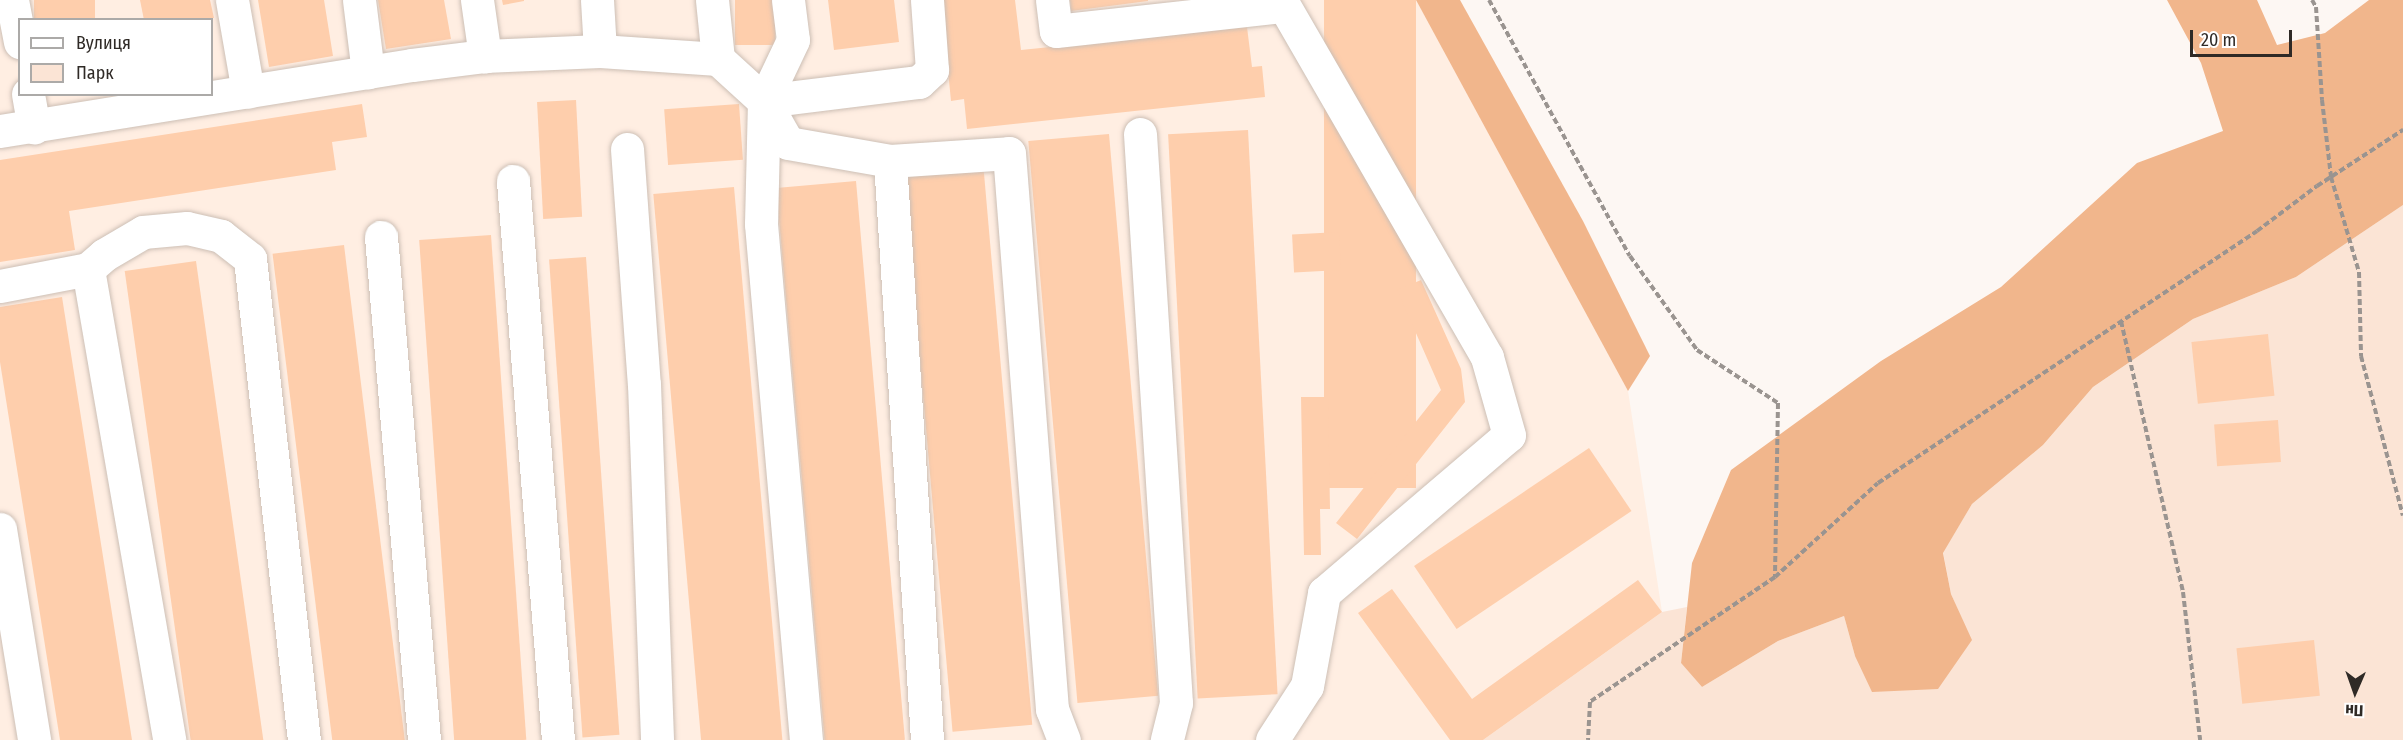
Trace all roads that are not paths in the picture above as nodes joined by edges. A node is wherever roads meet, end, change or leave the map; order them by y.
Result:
1 (12, 0) edge
2 (232, 0) edge
3 (359, 0) edge
4 (477, 0) edge
5 (597, 0) edge
6 (712, 0) edge
7 (788, 0) edge
8 (927, 0) edge
9 (1052, 0) edge
10 (1283, 3) edge
11 (18, 32) edge
12 (600, 51) junction
13 (485, 56) junction
14 (718, 59) junction
15 (368, 72) junction
16 (248, 92) junction
17 (28, 96) edge
18 (764, 101) junction
19 (34, 127) junction
20 (0, 131) edge
21 (1140, 134) dead end
22 (627, 149) dead end
23 (890, 161) junction
24 (513, 181) dead end
25 (381, 237) dead end
26 (88, 269) junction
27 (0, 286) edge
28 (0, 530) edge
29 (34, 740) edge
30 (169, 740) edge
31 (304, 740) edge
32 (424, 740) edge
33 (558, 740) edge
34 (657, 740) edge
35 (806, 740) edge
36 (927, 740) edge
37 (1064, 740) edge
38 (1167, 740) edge
39 (1272, 740) edge

1 - 11 lane
2 - 16 lane
3 - 15 lane
4 - 13 lane
5 - 12 lane
6 - 14 lane
7 - 18 lane
8 - 18 lane
9 - 10 lane
10 - 39 lane
12 - 13 lane
12 - 14 lane
13 - 15 lane
14 - 18 lane
15 - 16 lane
16 - 19 lane
17 - 19 lane
18 - 23 lane
18 - 35 lane
19 - 20 lane
21 - 38 lane
22 - 34 lane
23 - 36 lane
23 - 37 lane
24 - 33 lane
25 - 32 lane
26 - 27 lane
26 - 30 lane
26 - 31 lane
28 - 29 lane

